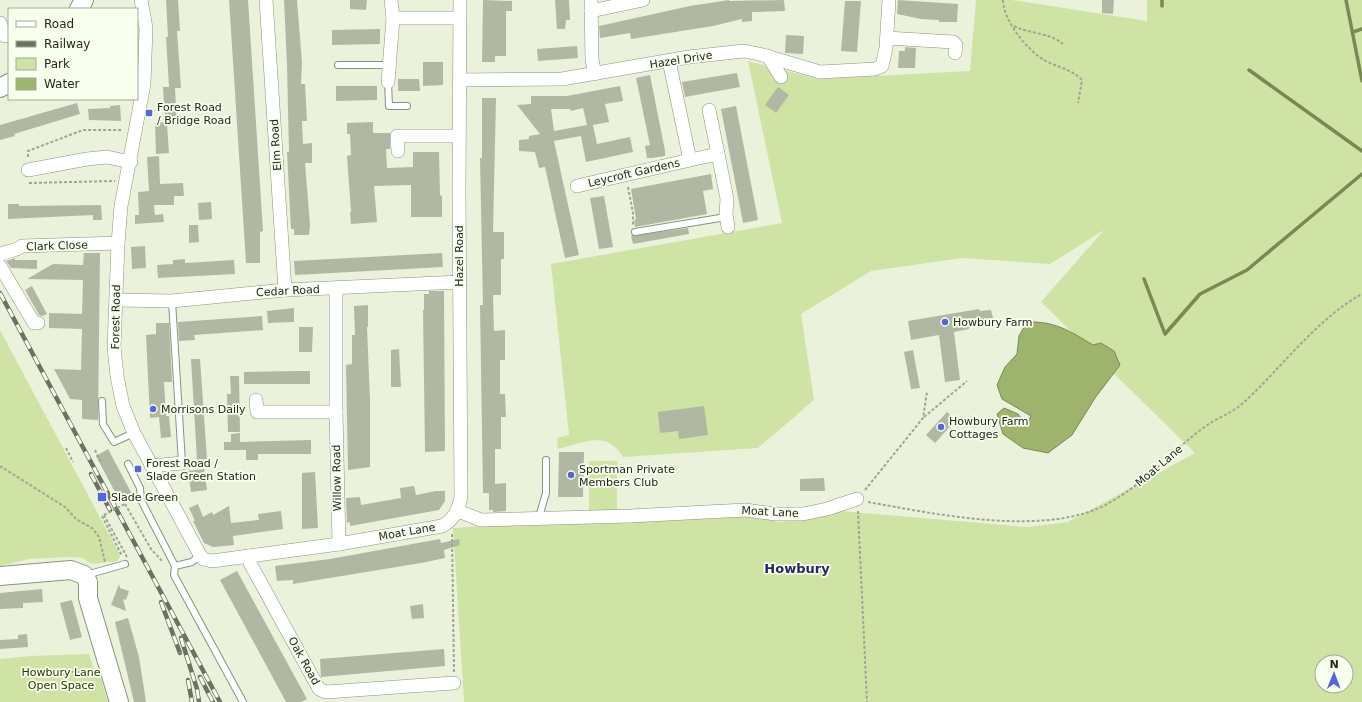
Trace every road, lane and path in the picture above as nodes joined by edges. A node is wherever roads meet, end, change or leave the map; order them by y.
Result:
1 (141, 0) edge
2 (266, 0) edge
3 (391, 0) edge
4 (460, 0) edge
5 (643, 0) edge
6 (889, 0) edge
7 (1003, 0) edge
8 (591, 5) edge
9 (393, 18) junction
10 (459, 18) junction
11 (0, 23) edge
12 (1013, 26) junction
13 (5, 36) dead end
14 (887, 38) junction
15 (1063, 44) dead end
16 (955, 53) dead end
17 (768, 56) junction
18 (669, 61) junction
19 (338, 65) dead end
20 (388, 65) junction
21 (595, 74) junction
22 (781, 77) dead end
23 (459, 80) junction
24 (388, 82) joint
25 (1078, 103) dead end
26 (406, 106) dead end
27 (709, 110) dead end
28 (459, 136) junction
29 (398, 151) dead end
30 (718, 154) junction
31 (690, 160) junction
32 (131, 162) junction
33 (28, 170) dead end
34 (625, 174) junction
35 (577, 186) dead end
36 (727, 222) joint
37 (634, 229) joint
38 (118, 243) junction
39 (0, 255) edge
40 (0, 266) edge
41 (460, 282) junction
42 (336, 289) junction
43 (285, 290) junction
44 (1362, 294) edge
45 (116, 300) junction
46 (172, 301) junction
47 (38, 323) dead end
48 (967, 381) dead end
49 (927, 392) dead end
50 (102, 400) dead end
51 (257, 412) dead end
52 (336, 412) junction
53 (923, 418) junction
54 (134, 433) junction
55 (66, 448) dead end
56 (95, 450) dead end
57 (546, 460) dead end
58 (73, 462) dead end
59 (101, 463) dead end
60 (182, 463) joint
61 (128, 464) dead end
62 (0, 466) edge
63 (151, 466) junction
64 (857, 499) junction
65 (458, 511) junction
66 (102, 516) dead end
67 (539, 517) junction
68 (452, 531) dead end
69 (339, 544) junction
70 (151, 549) dead end
71 (200, 555) junction
72 (248, 556) junction
73 (127, 562) junction
74 (175, 566) junction
75 (106, 569) junction
76 (84, 575) junction
77 (0, 576) edge
78 (110, 671) junction
79 (62, 672) dead end
80 (454, 683) joint
81 (119, 702) edge
82 (243, 702) edge
83 (867, 702) edge

1 - 32 street, Forest Road
2 - 43 street, Elm Road
3 - 9 street
4 - 10 street, Hazel Road
5 - 8 street
6 - 14 street, Hazel Drive
7 - 12 path
8 - 21 street
9 - 10 street
9 - 20 street
10 - 23 street, Hazel Road
11 - 13 street
12 - 15 path
12 - 25 path
14 - 16 street
14 - 17 street, Hazel Drive
17 - 18 street, Hazel Drive
17 - 22 street
18 - 21 street, Hazel Drive
18 - 31 street, Leycroft Gardens
19 - 20 lane
20 - 24 street
21 - 23 street, Hazel Drive
23 - 28 street, Hazel Road
24 - 26 lane
27 - 30 street
28 - 29 street
28 - 41 street, Hazel Road
30 - 31 street, Leycroft Gardens
30 - 36 street
31 - 34 street, Leycroft Gardens
32 - 33 street
32 - 38 street, Forest Road
34 - 35 street, Leycroft Gardens
34 - 37 path
36 - 37 lane
38 - 39 street, Clark Close
38 - 45 street, Forest Road
40 - 47 street
41 - 42 street, Cedar Road
41 - 65 street, Hazel Road
42 - 43 street, Cedar Road
42 - 52 street, Willow Road
43 - 46 street, Cedar Road
44 - 64 path, Moat Lane
45 - 46 street, Cedar Road
45 - 54 street, Forest Road
46 - 60 lane
48 - 53 path
49 - 53 path
50 - 54 lane
51 - 52 street
52 - 69 street, Willow Road
53 - 64 path
54 - 63 street, Forest Road
55 - 58 path
56 - 59 path
57 - 67 lane
60 - 63 street
61 - 74 lane
62 - 75 path
63 - 71 street, Forest Road
64 - 67 street, Moat Lane
64 - 83 path
65 - 67 street, Moat Lane
65 - 69 street, Moat Lane
66 - 73 path
68 - 80 path
69 - 72 street, Moat Lane
70 - 73 path, bridge
71 - 72 street, Moat Lane
71 - 74 lane
72 - 80 street, Oak Road
73 - 75 lane
74 - 82 lane
75 - 76 lane
76 - 77 street
76 - 78 street
78 - 79 path
78 - 81 street

